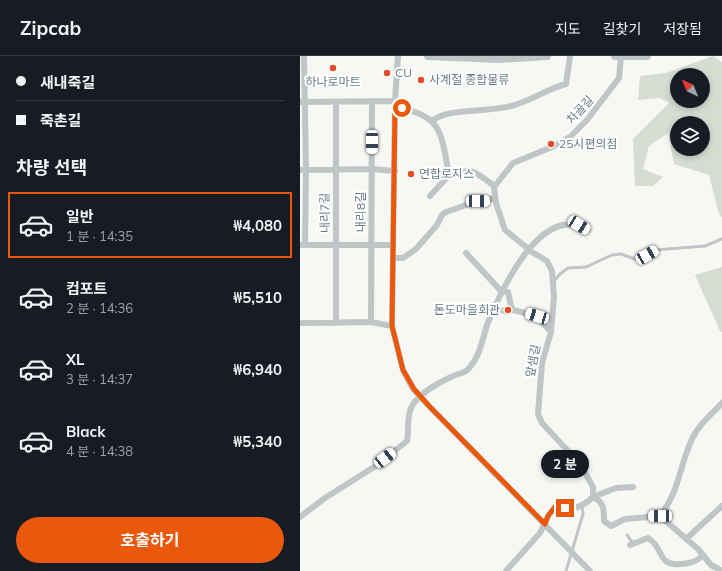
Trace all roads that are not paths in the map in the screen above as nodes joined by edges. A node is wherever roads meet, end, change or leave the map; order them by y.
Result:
1 (304, 56) edge
2 (398, 56) edge
3 (428, 56) edge
4 (547, 56) edge
5 (570, 56) edge
6 (615, 56) edge
7 (621, 56) edge
8 (647, 56) edge
9 (302, 102) edge
10 (372, 102) junction
11 (336, 103) junction
12 (395, 104) junction
13 (433, 120) junction
14 (372, 168) junction
15 (303, 170) edge
16 (335, 170) junction
17 (395, 171) junction
18 (448, 175) junction
19 (495, 186) junction
20 (430, 196) dead end
21 (496, 197) junction
22 (588, 230) dead end
23 (722, 239) edge
24 (302, 245) edge
25 (393, 245) junction
26 (336, 246) junction
27 (372, 246) junction
28 (529, 249) junction
29 (466, 253) dead end
30 (393, 258) junction
31 (554, 281) junction
32 (504, 290) junction
33 (495, 308) junction
34 (512, 310) junction
35 (336, 322) junction
36 (371, 322) junction
37 (300, 323) edge
38 (392, 326) junction
39 (551, 332) junction
40 (421, 397) junction
41 (720, 405) edge
42 (722, 413) edge
43 (633, 487) dead end
44 (593, 496) junction
45 (582, 506) junction
46 (722, 506) edge
47 (660, 516) junction
48 (300, 518) edge
49 (545, 524) junction
50 (627, 535) dead end
51 (686, 539) junction
52 (631, 544) joint
53 (572, 553) junction
54 (703, 555) junction
55 (506, 571) edge
56 (566, 571) edge
57 (590, 571) edge
58 (722, 571) edge

1 - 9 street
2 - 12 street
3 - 4 street
5 - 13 street
6 - 7 street
7 - 8 street
7 - 19 street, 차골길
9 - 11 street
9 - 15 street
10 - 11 street
10 - 12 street
10 - 14 street, 내리8길
11 - 16 street, 내리7길
12 - 13 street
12 - 17 street
13 - 18 street
14 - 16 street
14 - 17 street
14 - 27 street, 내리8길
15 - 16 street
15 - 24 street
16 - 26 street, 내리7길
17 - 25 street
18 - 19 street
18 - 20 street
19 - 21 street, 앞샘길
21 - 28 street, 앞샘길
21 - 30 street
22 - 28 street
23 - 31 lane
24 - 26 street
25 - 27 street
25 - 30 street
26 - 27 street
26 - 35 street, 내리7길
27 - 36 street, 내리8길
28 - 31 street, 앞샘길
28 - 32 street
29 - 32 street
30 - 38 street
31 - 39 street, 앞샘길
32 - 33 street
32 - 34 street
33 - 34 street
33 - 40 street
34 - 39 street
35 - 36 street
35 - 37 street
36 - 38 street
38 - 40 street
39 - 44 street, 앞샘길
40 - 48 street
40 - 49 street
41 - 42 street
41 - 47 street
43 - 44 street
44 - 45 street
44 - 47 street
45 - 49 street
45 - 53 lane
46 - 51 street
47 - 51 street
49 - 53 street
49 - 55 street
50 - 52 lane
51 - 54 street
52 - 54 street
53 - 56 lane
53 - 57 street
54 - 58 street

